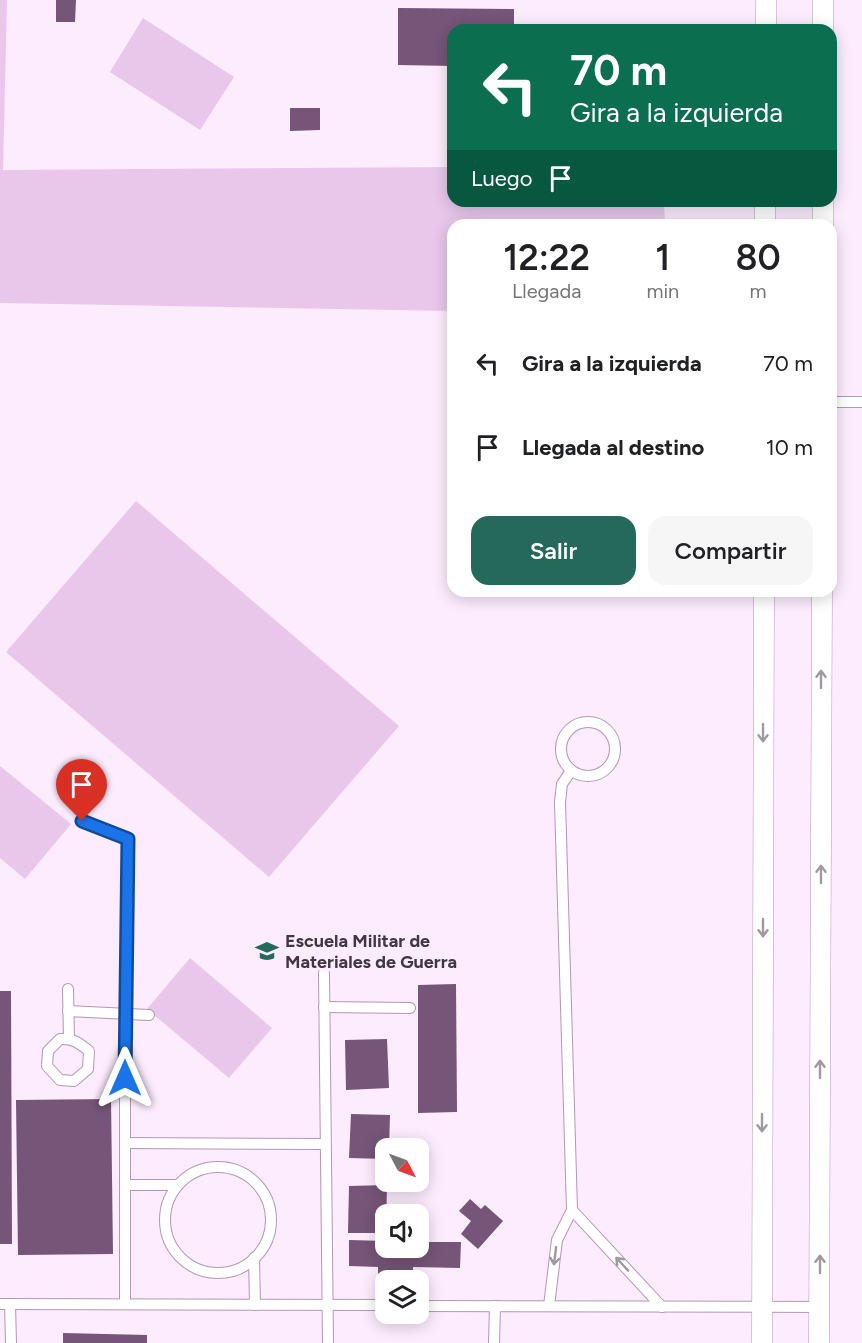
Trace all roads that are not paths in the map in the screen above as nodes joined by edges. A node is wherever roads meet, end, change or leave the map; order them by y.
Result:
1 (766, 0) edge
2 (823, 0) edge
3 (765, 24) edge
4 (823, 24) edge
5 (837, 402) edge
6 (862, 402) edge
7 (764, 597) edge
8 (822, 597) edge
9 (571, 771) junction
10 (82, 821) dead end
11 (324, 973) dead end
12 (68, 989) dead end
13 (324, 1007) junction
14 (410, 1008) dead end
15 (68, 1011) junction
16 (125, 1014) junction
17 (149, 1015) dead end
18 (69, 1039) junction
19 (125, 1143) junction
20 (326, 1144) junction
21 (125, 1185) junction
22 (178, 1185) junction
23 (572, 1210) junction
24 (254, 1258) junction
25 (5, 1304) edge
26 (125, 1304) junction
27 (255, 1305) junction
28 (327, 1305) junction
29 (375, 1305) edge
30 (429, 1306) edge
31 (495, 1306) junction
32 (549, 1306) junction
33 (662, 1307) junction
34 (762, 1307) junction
35 (819, 1307) junction
36 (11, 1343) edge
37 (328, 1343) edge
38 (494, 1343) edge
39 (762, 1343) edge
40 (819, 1343) edge

1 - 3 street
2 - 4 street
5 - 6 lane
7 -> 34 street
35 -> 8 street
9 - 9 lane
9 - 23 lane
10 - 16 lane
11 - 13 lane
12 - 15 lane
13 - 14 lane
13 - 20 lane
15 - 16 lane
15 - 18 lane
16 - 17 lane
16 - 19 lane
18 - 18 lane
19 - 20 lane
19 - 21 lane
20 - 28 lane
21 - 22 lane
21 - 26 lane
22 - 24 lane
22 - 24 lane
23 -> 32 lane
33 -> 23 lane
24 - 27 lane
25 - 26 lane
25 - 36 lane
26 - 27 lane
27 - 28 lane
28 - 29 lane
28 - 37 lane
30 - 31 lane
31 - 32 lane
31 - 38 lane
32 - 33 lane
33 - 34 lane
34 - 35 lane
34 - 39 street
35 - 40 street

